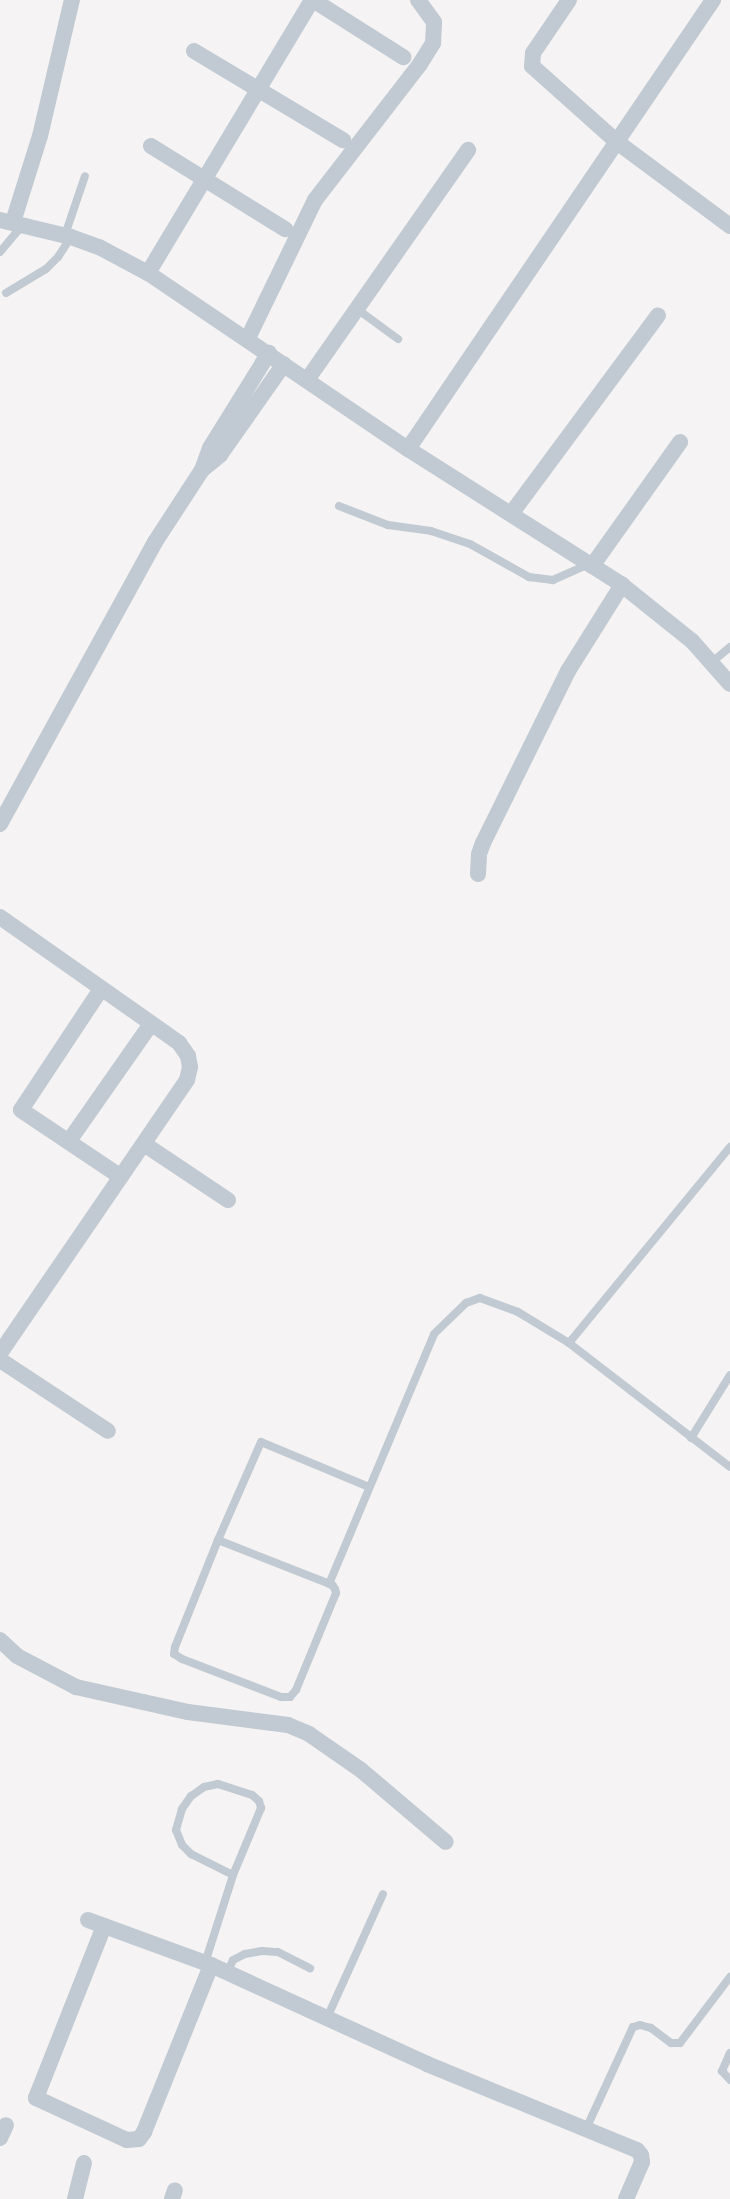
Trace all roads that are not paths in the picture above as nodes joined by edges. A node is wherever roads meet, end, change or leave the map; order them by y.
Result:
1 (72, 0) edge
2 (312, 0) edge
3 (418, 0) edge
4 (569, 0) edge
5 (713, 0) edge
6 (195, 51) dead end
7 (403, 57) dead end
8 (258, 89) junction
9 (343, 140) dead end
10 (617, 142) junction
11 (151, 146) dead end
12 (468, 150) dead end
13 (86, 176) dead end
14 (203, 178) junction
15 (12, 222) edge
16 (729, 223) edge
17 (285, 229) dead end
18 (68, 236) junction
19 (0, 252) edge
20 (148, 273) junction
21 (6, 293) dead end
22 (357, 309) junction
23 (658, 315) dead end
24 (248, 338) junction
25 (398, 339) dead end
26 (269, 353) junction
27 (284, 364) junction
28 (307, 380) junction
29 (680, 442) dead end
30 (408, 449) junction
31 (202, 470) junction
32 (339, 506) dead end
33 (511, 514) junction
34 (590, 565) junction
35 (622, 585) junction
36 (730, 647) edge
37 (711, 663) junction
38 (730, 684) edge
39 (0, 824) edge
40 (478, 874) dead end
41 (0, 917) edge
42 (101, 989) junction
43 (151, 1024) junction
44 (69, 1142) junction
45 (144, 1144) junction
46 (730, 1147) edge
47 (121, 1177) junction
48 (228, 1200) dead end
49 (569, 1343) junction
50 (0, 1354) edge
51 (730, 1375) edge
52 (108, 1431) dead end
53 (691, 1438) junction
54 (730, 1467) edge
55 (369, 1487) junction
56 (218, 1540) junction
57 (329, 1584) junction
58 (0, 1640) edge
59 (446, 1842) dead end
60 (232, 1875) junction
61 (383, 1894) dead end
62 (208, 1964) junction
63 (310, 1968) dead end
64 (227, 1973) junction
65 (730, 1977) edge
66 (327, 2018) junction
67 (730, 2053) edge
68 (730, 2080) edge
69 (586, 2129) junction
70 (84, 2163) dead end
71 (75, 2199) edge
72 (626, 2199) edge

1 - 15 street
2 - 7 street
2 - 8 street
3 - 24 street
4 - 10 street
5 - 10 street
6 - 8 street
8 - 9 street
8 - 14 street
10 - 16 street
10 - 30 street
11 - 14 street
12 - 22 street
13 - 18 lane
14 - 17 street
14 - 20 street
15 - 18 street
15 - 19 lane
18 - 20 street
18 - 21 lane
20 - 24 street
22 - 25 lane
22 - 28 street
23 - 33 street
24 - 26 street
26 - 27 street
26 - 31 street
27 - 28 street
27 - 31 street
28 - 30 street
29 - 34 street
30 - 33 street
31 - 39 street
32 - 34 lane
33 - 34 street
34 - 35 street
35 - 37 street
35 - 40 street
36 - 37 lane
37 - 38 street
41 - 42 street
42 - 43 street
42 - 44 street
43 - 44 street
43 - 45 street
44 - 47 street
45 - 47 street
45 - 48 street
46 - 49 lane
47 - 50 street
49 - 53 lane
49 - 55 lane
50 - 52 street
51 - 53 lane
53 - 54 lane
55 - 56 lane
55 - 57 lane
56 - 57 lane
56 - 57 lane
58 - 59 street
60 - 60 lane
60 - 62 lane
61 - 66 lane
62 - 62 street
62 - 64 street
63 - 64 lane
64 - 66 street
65 - 69 lane
66 - 69 street
67 - 68 lane
69 - 72 street
70 - 71 street

